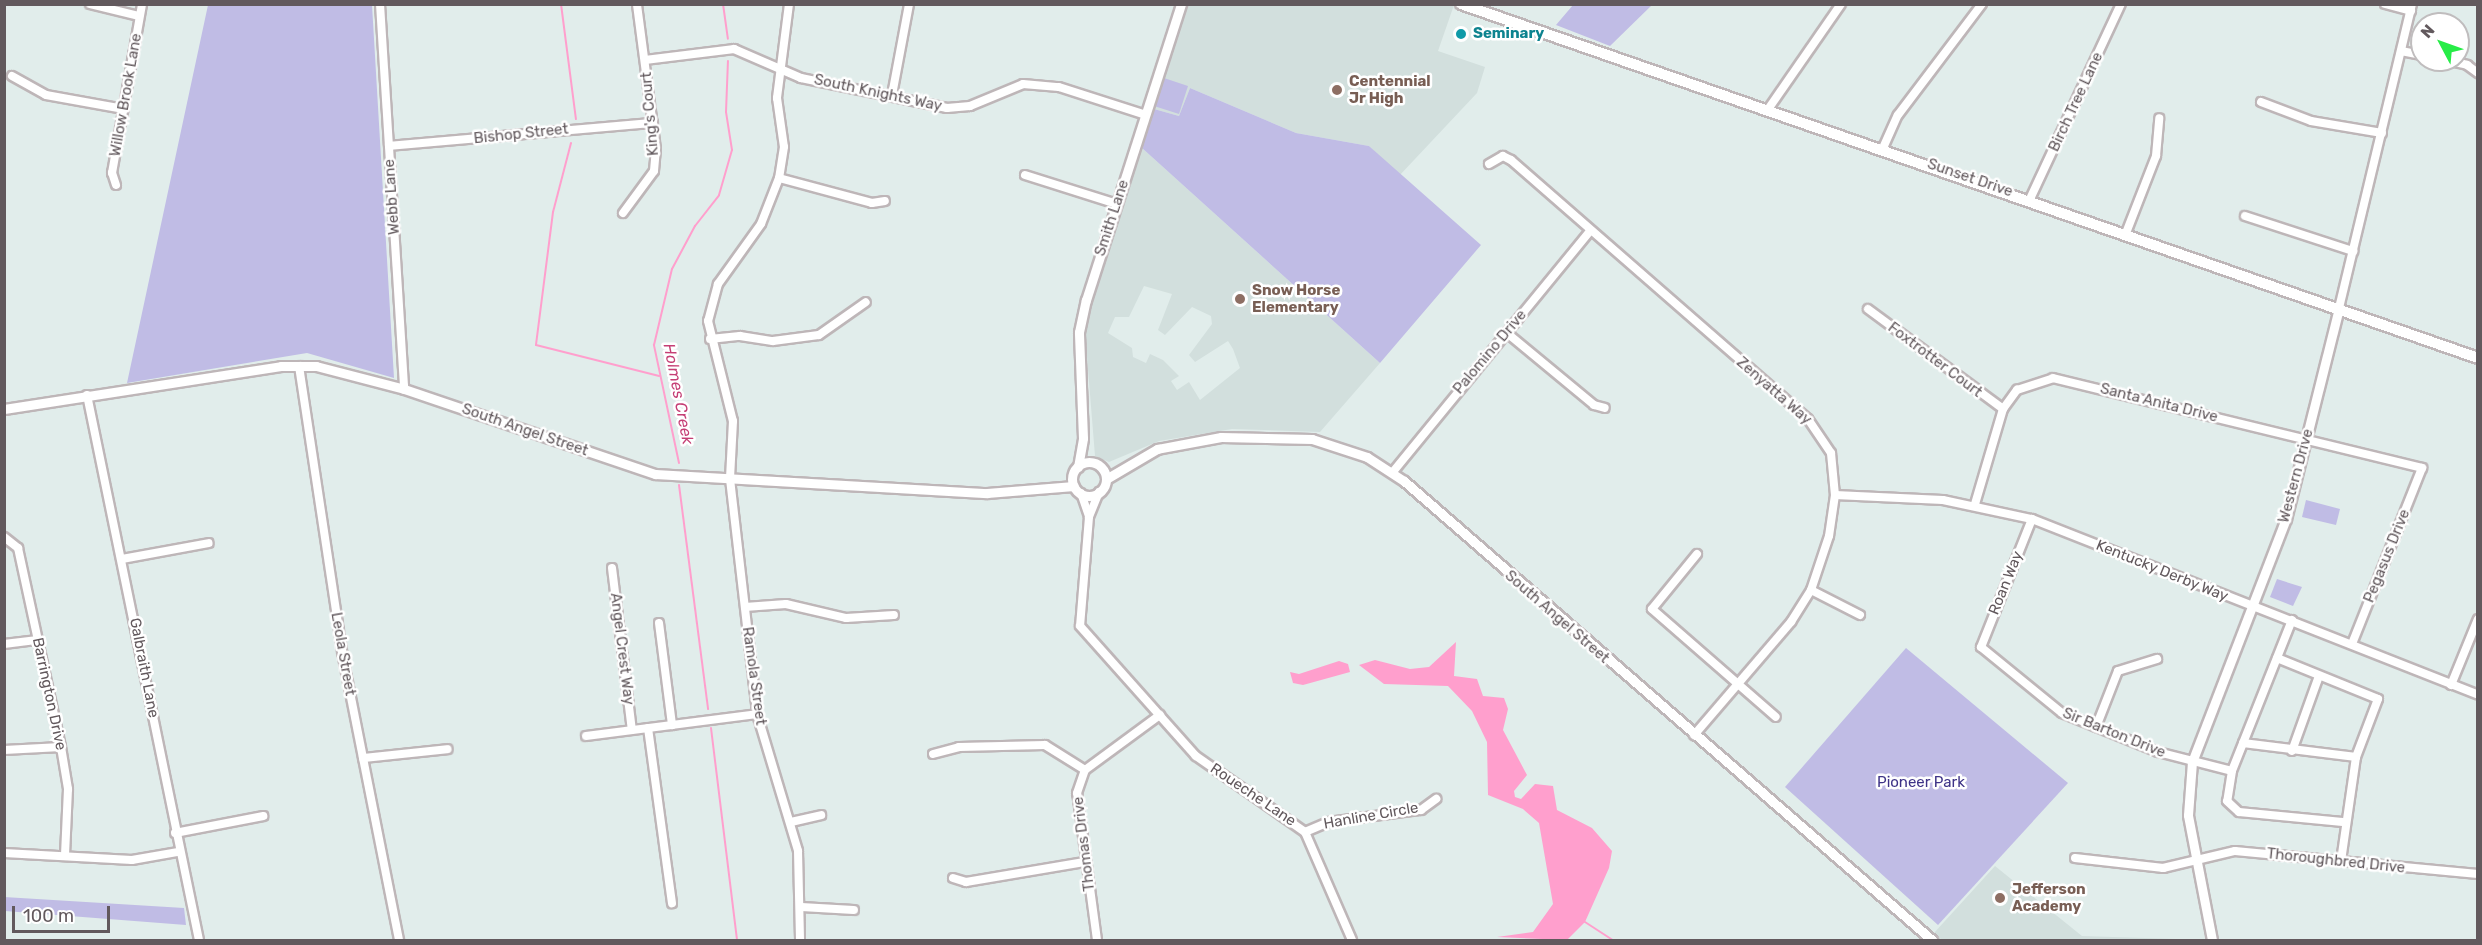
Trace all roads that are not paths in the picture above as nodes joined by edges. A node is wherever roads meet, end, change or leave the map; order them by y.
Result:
1 (90, 4) edge
2 (142, 4) edge
3 (380, 4) edge
4 (637, 4) edge
5 (789, 4) edge
6 (909, 4) edge
7 (1181, 4) edge
8 (1461, 4) edge
9 (1841, 4) edge
10 (1982, 4) edge
11 (2121, 4) edge
12 (2385, 4) edge
13 (2412, 8) edge
14 (140, 16) junction
15 (2402, 51) junction
16 (2410, 53) edge
17 (645, 60) junction
18 (782, 69) junction
19 (12, 76) dead end
20 (892, 95) junction
21 (2261, 102) dead end
22 (1769, 108) junction
23 (124, 109) junction
24 (1146, 115) junction
25 (2159, 118) dead end
26 (653, 123) junction
27 (2382, 133) junction
28 (389, 146) junction
29 (1883, 148) junction
30 (1489, 164) dead end
31 (1025, 175) dead end
32 (779, 178) junction
33 (116, 185) dead end
34 (2030, 199) junction
35 (885, 201) dead end
36 (1117, 204) junction
37 (623, 213) dead end
38 (2245, 216) dead end
39 (1590, 231) junction
40 (2126, 233) junction
41 (2353, 251) junction
42 (866, 302) dead end
43 (2339, 308) junction
44 (1868, 309) dead end
45 (1508, 333) junction
46 (710, 339) junction
47 (2478, 358) edge
48 (300, 366) junction
49 (404, 388) junction
50 (87, 395) junction
51 (1605, 408) dead end
52 (4, 409) edge
53 (2003, 409) junction
54 (1083, 438) junction
55 (2306, 442) junction
56 (1128, 463) junction
57 (1099, 465) junction
58 (2422, 468) joint
59 (1076, 469) junction
60 (1392, 473) junction
61 (730, 478) junction
62 (1106, 479) junction
63 (1050, 485) junction
64 (1077, 490) junction
65 (1099, 492) junction
66 (1834, 495) junction
67 (1975, 504) junction
68 (1089, 517) junction
69 (2032, 519) junction
70 (6, 537) edge
71 (209, 543) dead end
72 (1697, 554) dead end
73 (122, 559) junction
74 (612, 568) dead end
75 (1811, 590) junction
76 (745, 607) junction
77 (2252, 607) junction
78 (894, 615) dead end
79 (1860, 615) dead end
80 (2478, 619) edge
81 (2292, 620) junction
82 (659, 623) dead end
83 (38, 640) junction
84 (4, 644) edge
85 (2352, 644) junction
86 (1981, 647) joint
87 (2277, 658) junction
88 (2157, 659) dead end
89 (2319, 676) junction
90 (1738, 684) junction
91 (2451, 684) junction
92 (2478, 695) edge
93 (757, 714) junction
94 (1160, 715) junction
95 (1776, 717) dead end
96 (672, 725) junction
97 (2096, 727) junction
98 (648, 728) junction
99 (632, 730) junction
100 (1694, 735) junction
101 (586, 736) dead end
102 (2243, 743) junction
103 (61, 747) junction
104 (448, 749) dead end
105 (4, 750) edge
106 (2292, 751) junction
107 (933, 754) dead end
108 (2356, 757) junction
109 (363, 758) junction
110 (2192, 762) junction
111 (1085, 770) junction
112 (2232, 771) junction
113 (1436, 799) dead end
114 (822, 815) dead end
115 (263, 816) dead end
116 (791, 822) junction
117 (2343, 822) junction
118 (1305, 832) junction
119 (175, 833) junction
120 (178, 852) junction
121 (4, 853) edge
122 (65, 856) junction
123 (2075, 858) dead end
124 (2195, 860) junction
125 (2341, 861) junction
126 (1084, 862) junction
127 (2478, 874) edge
128 (953, 878) dead end
129 (672, 903) dead end
130 (801, 908) junction
131 (854, 910) dead end
132 (199, 940) edge
133 (399, 940) edge
134 (800, 940) edge
135 (1097, 940) edge
136 (1353, 940) edge
137 (1932, 940) edge
138 (2212, 940) edge

1 - 14 street
2 - 14 street, Willow Brook Lane
3 - 28 street, Webb Lane
4 - 17 street, King's Court
5 - 18 street, Ramola Street
6 - 20 street
7 - 24 street, Smith Lane
8 - 22 main road, Sunset Drive
9 - 22 street
10 - 29 street
11 - 34 street, Birch Tree Lane
12 - 13 street
13 - 15 street, Western Drive
14 - 23 street, Willow Brook Lane
15 - 16 street
15 - 27 street, Western Drive
17 - 18 street, South Knights Way
17 - 26 street, King's Court
18 - 20 street, South Knights Way
18 - 32 street, Ramola Street
19 - 23 street
20 - 24 street, South Knights Way
21 - 27 street
22 - 29 main road, Sunset Drive
23 - 33 street, Willow Brook Lane
24 - 36 street, Smith Lane
25 - 40 street
26 - 28 street, Bishop Street
26 - 37 street, King's Court
27 - 41 street, Western Drive
28 - 49 street, Webb Lane
29 - 34 main road, Sunset Drive
30 - 39 street, Zenyatta Way
31 - 36 street
32 - 35 street
32 - 46 street, Ramola Street
34 - 40 main road, Sunset Drive
36 - 54 street, Smith Lane
38 - 41 street
39 - 45 street, Palomino Drive
39 - 66 street, Zenyatta Way
40 - 43 main road, Sunset Drive
41 - 43 street, Western Drive
42 - 46 street
43 - 47 main road, Sunset Drive
43 - 55 street, Western Drive
44 - 53 street, Foxtrotter Court
45 - 51 street
45 - 60 street, Palomino Drive
46 - 61 street, Ramola Street
48 - 49 street, South Angel Street
48 - 50 street, South Angel Street
48 - 109 street, Leola Street
49 - 61 street, South Angel Street
50 - 52 street, South Angel Street
50 - 73 street, Galbraith Lane
53 - 55 street, Santa Anita Drive
53 - 67 street, Santa Anita Drive
54 - 57 street, Smith Lane
54 - 59 street, Smith Lane
55 - 58 street, Santa Anita Drive
55 - 77 street, Western Drive
56 - 57 street, South Angel Street
56 - 60 street, South Angel Street
56 - 62 street, South Angel Street
57 - 59 street, South Angel Street
57 - 62 street, Smith Lane
58 - 85 street, Pegasus Drive
59 - 63 street, South Angel Street
59 - 64 street, Smith Lane
60 - 100 street, South Angel Street
61 - 63 street, South Angel Street
61 - 76 street, Ramola Street
62 - 65 street
63 - 64 street, South Angel Street
64 - 65 street, South Angel Street
64 - 68 street
65 - 68 street
66 - 67 street, Kentucky Derby Way
66 - 75 street, Zenyatta Way
67 - 69 street, Kentucky Derby Way
68 - 94 street, Roueche Lane
69 - 77 street, Kentucky Derby Way
69 - 86 street, Roan Way
70 - 83 street, Barrington Drive
71 - 73 street
72 - 90 street
73 - 119 street, Galbraith Lane
74 - 99 street, Angel Crest Way
75 - 79 street
75 - 90 street, Zenyatta Way
76 - 78 street
76 - 93 street, Ramola Street
77 - 81 street, Kentucky Derby Way
77 - 110 street, Western Drive
80 - 91 street
81 - 85 street, Kentucky Derby Way
81 - 87 street
82 - 96 street
83 - 84 street
83 - 103 street, Barrington Drive
85 - 91 street, Kentucky Derby Way
86 - 97 street, Sir Barton Drive
87 - 89 street
87 - 102 street
88 - 97 street
89 - 106 street
89 - 108 street
90 - 95 street
90 - 100 street, Zenyatta Way
91 - 92 street, Kentucky Derby Way
93 - 96 street
93 - 116 street, Ramola Street
94 - 111 street
94 - 118 street, Roueche Lane
96 - 98 street
97 - 110 street, Sir Barton Drive
98 - 99 street
98 - 129 street
99 - 101 street
100 - 137 street, South Angel Street
102 - 106 street
102 - 112 street
103 - 105 street
103 - 122 street, Barrington Drive
104 - 109 street
106 - 108 street
107 - 111 street
108 - 117 street
109 - 133 street, Leola Street
110 - 112 street, Sir Barton Drive
110 - 124 street, Western Drive
111 - 126 street, Thomas Drive
112 - 117 street
113 - 118 street, Hanline Circle
114 - 116 street
115 - 119 street
116 - 130 street, Ramola Street
117 - 125 street
118 - 136 street, Roueche Lane
119 - 120 street, Galbraith Lane
120 - 122 street
120 - 132 street, Galbraith Lane
121 - 122 street
123 - 124 street, Thoroughbred Drive
124 - 125 street, Thoroughbred Drive
124 - 138 street, Western Drive
125 - 127 street, Thoroughbred Drive
126 - 128 street
126 - 135 street, Thomas Drive
130 - 131 street
130 - 134 street, Ramola Street

